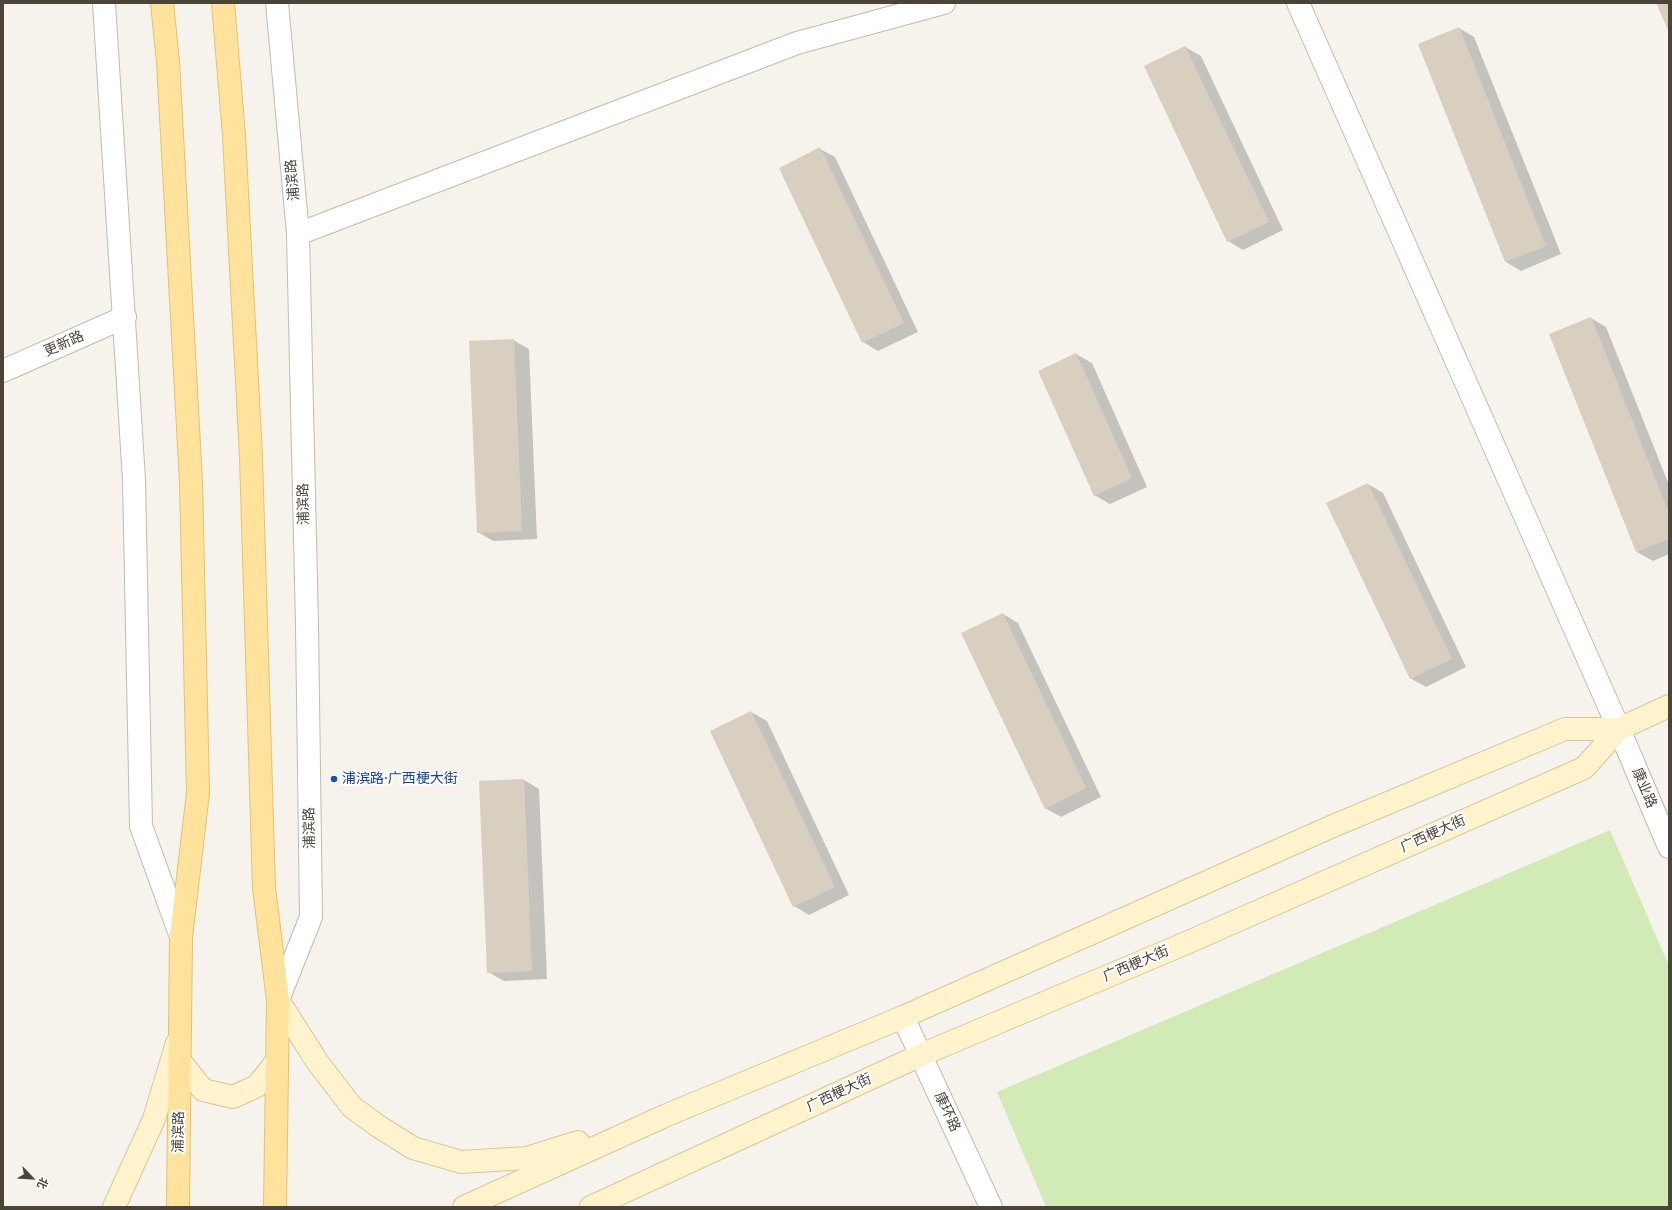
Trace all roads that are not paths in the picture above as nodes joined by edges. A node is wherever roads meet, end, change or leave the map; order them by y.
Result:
1 (104, 3) edge
2 (162, 3) edge
3 (223, 3) edge
4 (277, 3) edge
5 (944, 3) edge
6 (1298, 3) edge
7 (298, 234) junction
8 (125, 316) junction
9 (3, 371) edge
10 (1669, 706) edge
11 (1619, 729) junction
12 (1669, 847) edge
13 (181, 937) junction
14 (278, 1000) junction
15 (903, 1017) junction
16 (180, 1035) junction
17 (921, 1056) junction
18 (180, 1061) junction
19 (276, 1061) junction
20 (668, 1115) junction
21 (704, 1155) junction
22 (114, 1207) edge
23 (178, 1207) edge
24 (275, 1207) edge
25 (464, 1207) edge
26 (591, 1207) edge
27 (626, 1207) edge
28 (991, 1207) edge

1 - 8 street, 浦滨路
2 - 13 main road, 浦滨路
3 - 14 main road, 浦滨路
4 - 7 street, 浦滨路
5 - 7 street
6 - 11 street, 康业路
7 - 14 street, 浦滨路
8 - 9 street, 更新路
8 - 13 street, 浦滨路
10 - 11 main road, 广西梗大街
11 - 12 street, 康业路
11 - 15 main road
11 - 17 main road, 广西梗大街
13 - 16 main road, 浦滨路
14 - 19 main road, 浦滨路
14 - 20 main road
15 - 17 street, 康环路
15 - 20 main road
16 - 18 main road, 浦滨路
16 - 22 main road
17 - 21 main road, 广西梗大街
17 - 28 street, 康环路
18 - 19 main road
18 - 23 main road, 浦滨路
19 - 24 main road, 浦滨路
20 - 25 main road
21 - 26 main road, 广西梗大街
21 - 27 main road

